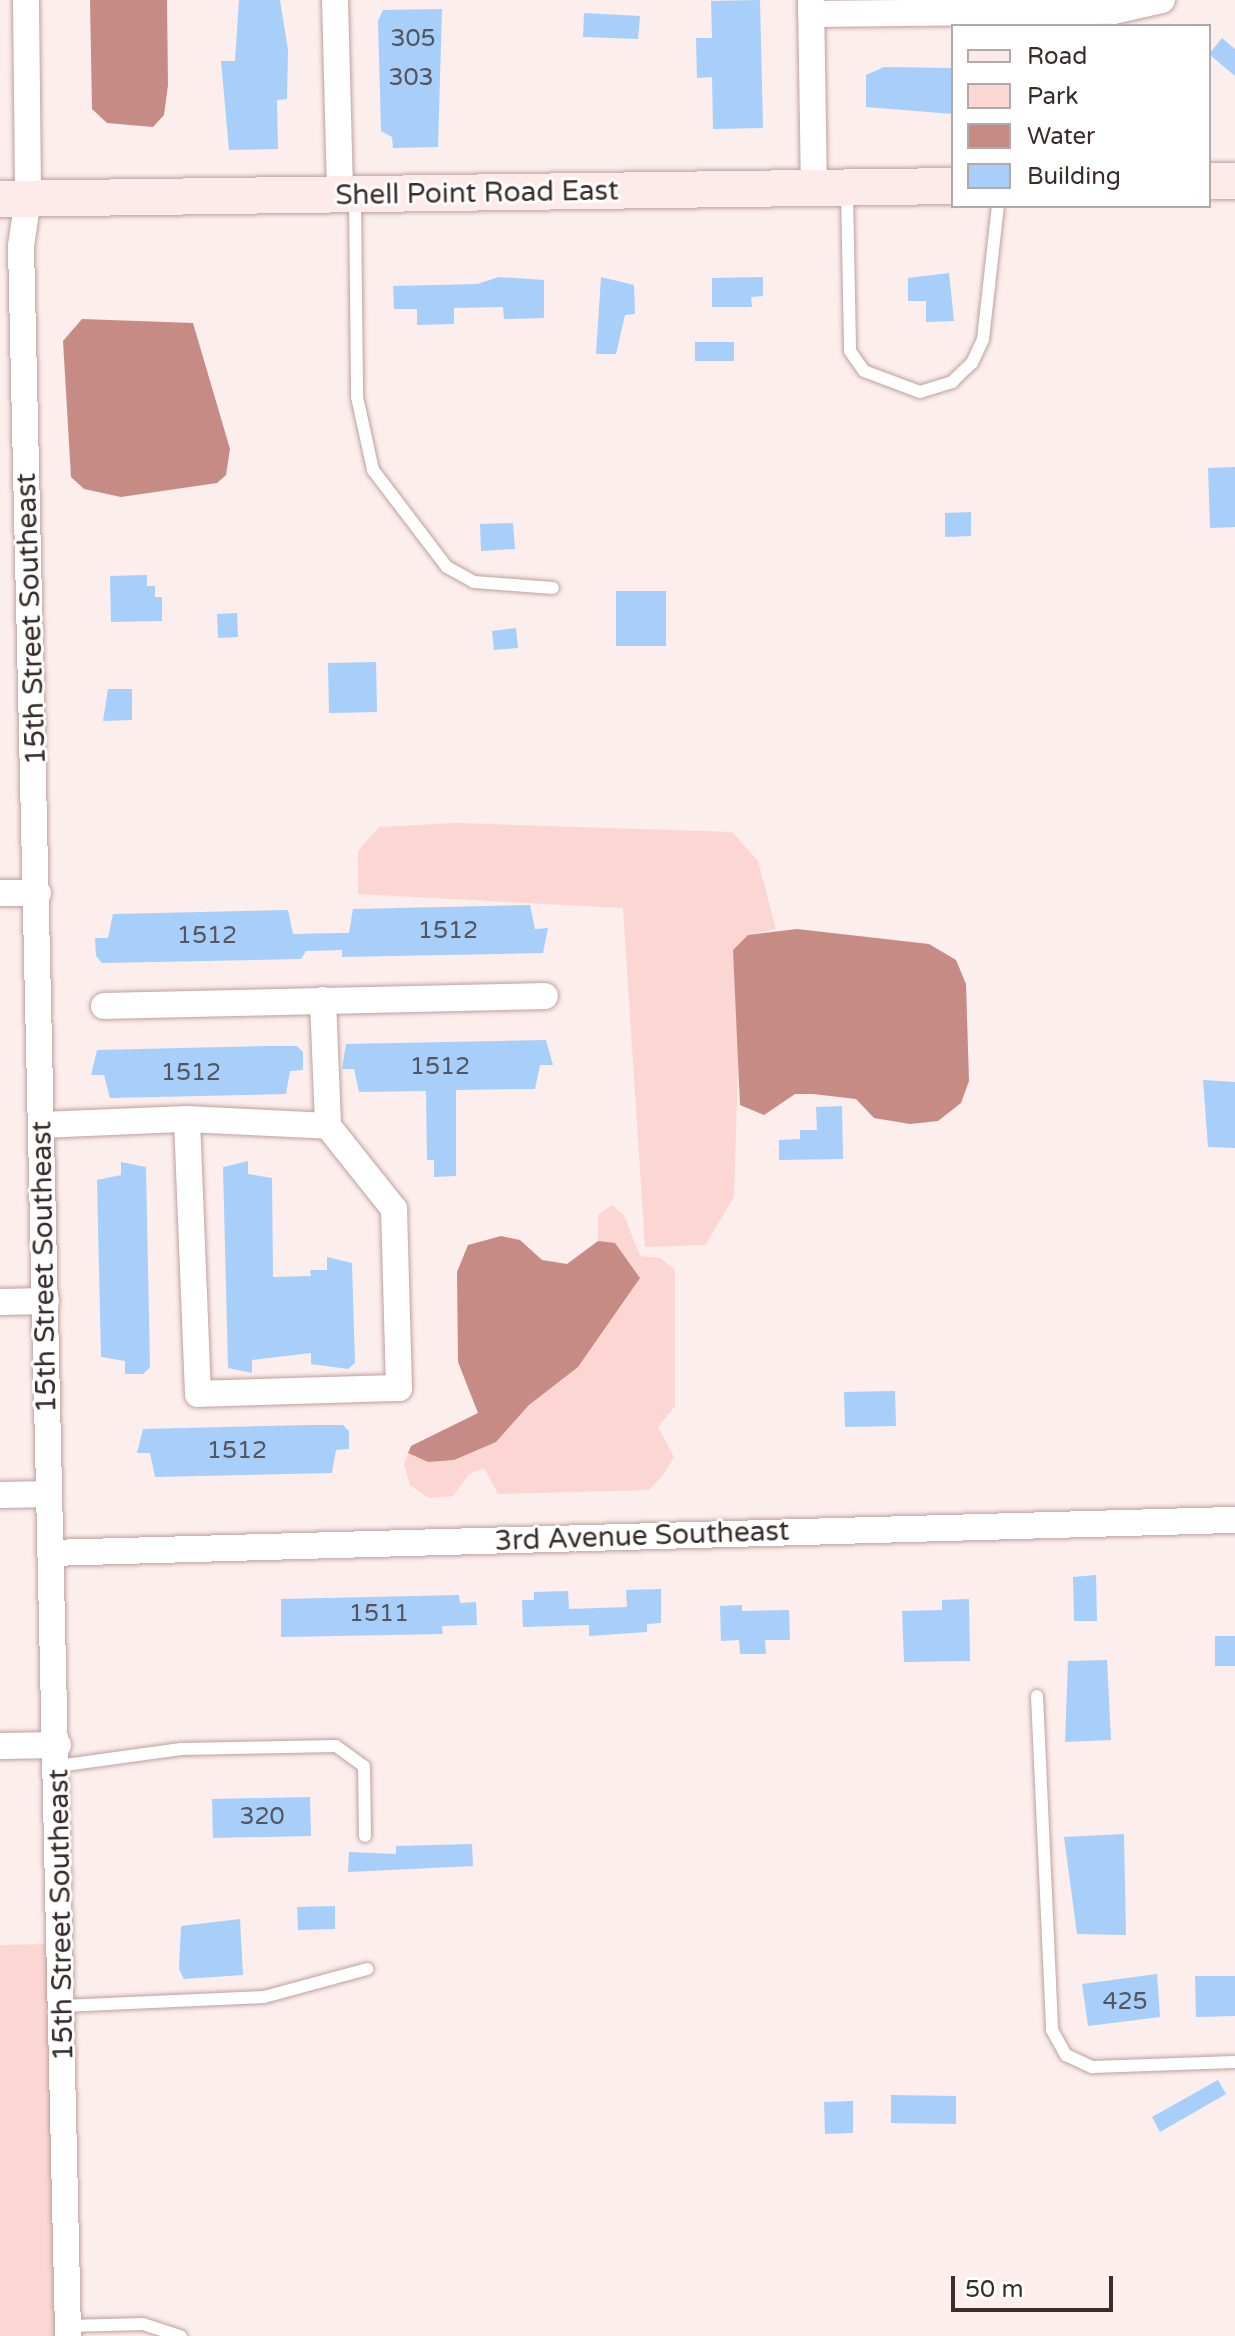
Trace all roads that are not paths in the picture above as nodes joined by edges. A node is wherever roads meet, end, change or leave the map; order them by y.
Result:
1 (26, 0) edge
2 (335, 0) edge
3 (1162, 0) edge
4 (811, 7) edge
5 (1211, 181) edge
6 (1235, 181) edge
7 (951, 186) edge
8 (830, 188) junction
9 (347, 195) junction
10 (14, 198) edge
11 (998, 208) edge
12 (553, 588) dead end
13 (0, 893) edge
14 (38, 893) junction
15 (545, 996) dead end
16 (323, 1000) junction
17 (104, 1006) dead end
18 (187, 1119) junction
19 (41, 1125) junction
20 (328, 1126) junction
21 (46, 1301) junction
22 (0, 1302) edge
23 (49, 1494) junction
24 (0, 1495) edge
25 (1235, 1520) edge
26 (50, 1553) junction
27 (1037, 1696) dead end
28 (0, 1746) edge
29 (58, 1755) junction
30 (365, 1836) dead end
31 (367, 1969) dead end
32 (63, 2006) junction
33 (1235, 2062) edge
34 (68, 2331) edge
35 (181, 2336) edge

1 - 10 street, 15th Street Southeast
2 - 9 street
3 - 4 street
4 - 8 street
5 - 6 street
7 - 8 street, Shell Point Road East
8 - 9 street, Shell Point Road East
8 - 11 lane
9 - 10 street, Shell Point Road East
9 - 12 lane
10 - 14 street, 15th Street Southeast
13 - 14 street
14 - 19 street, 15th Street Southeast
15 - 16 street
16 - 17 street
16 - 20 street
18 - 19 street
18 - 20 street
18 - 20 street
19 - 21 street, 15th Street Southeast
21 - 22 street
21 - 23 street, 15th Street Southeast
23 - 24 street
23 - 26 street, 15th Street Southeast
25 - 26 street, 3rd Avenue Southeast
26 - 29 street, 15th Street Southeast
27 - 33 lane
28 - 29 street
29 - 30 lane
29 - 32 street, 15th Street Southeast
31 - 32 lane
32 - 34 street, 15th Street Southeast
34 - 35 lane

